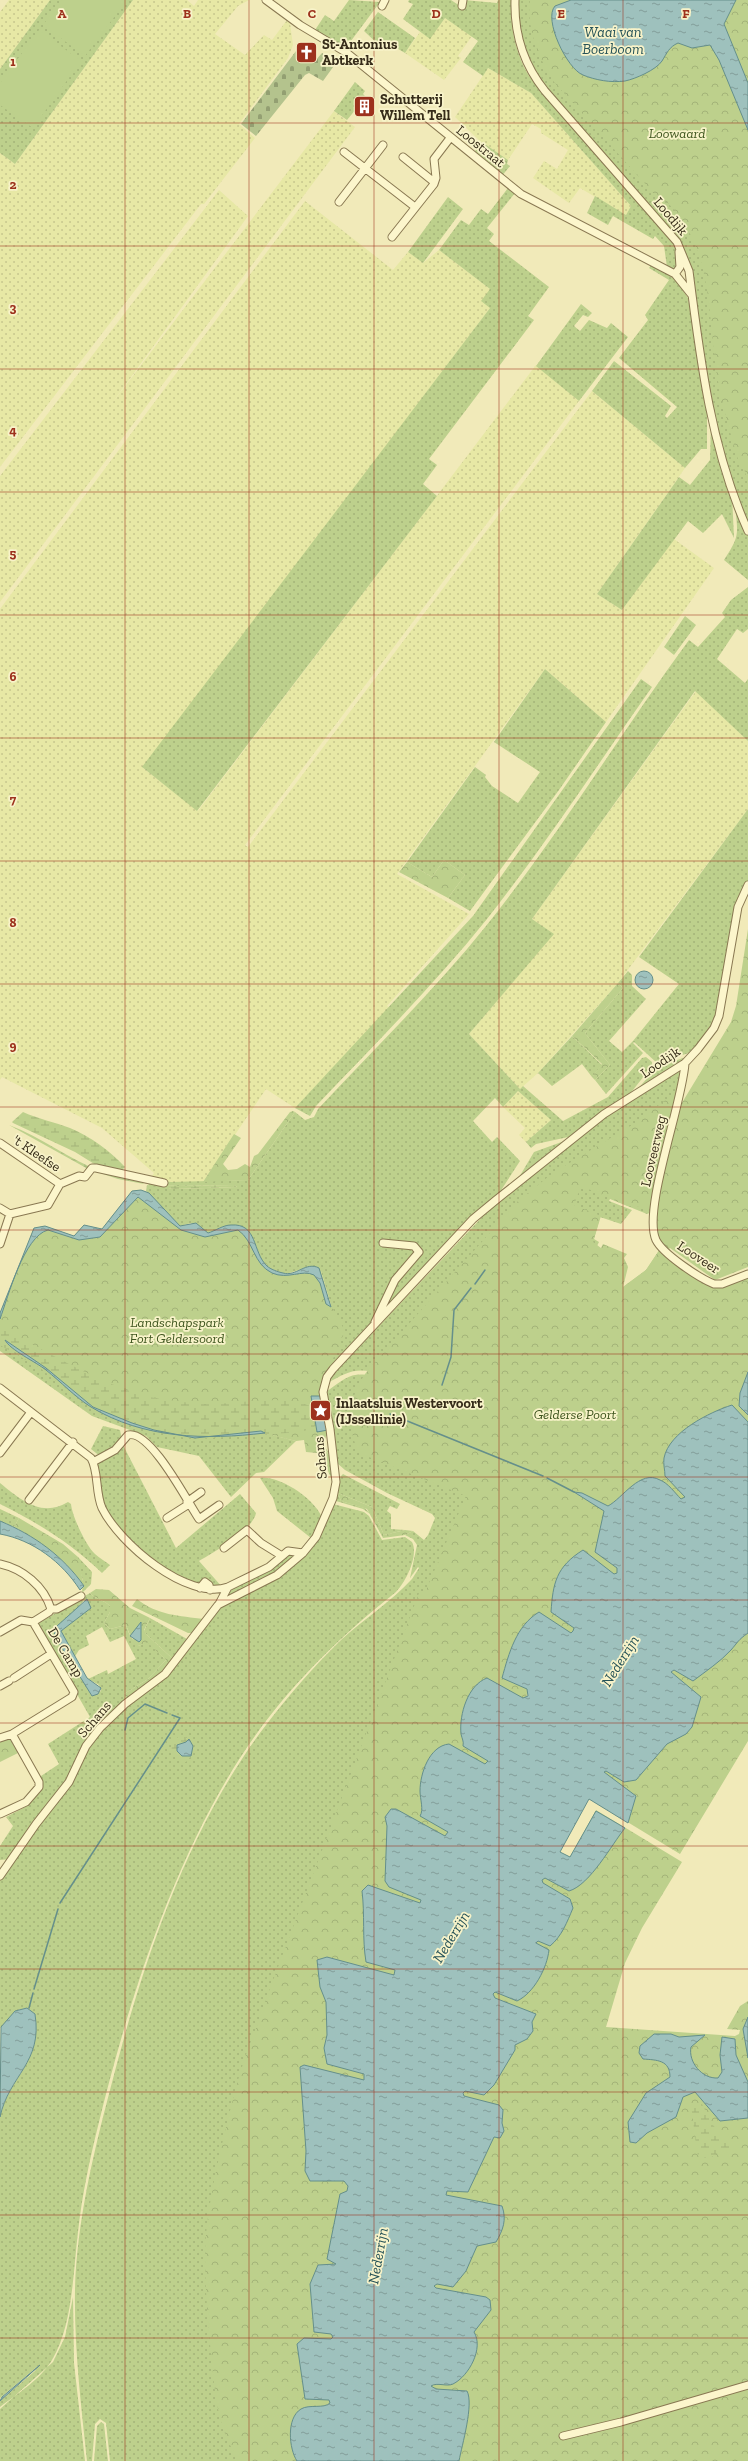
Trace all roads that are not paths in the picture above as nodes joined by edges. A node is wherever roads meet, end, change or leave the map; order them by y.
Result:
1 (515, 0) edge
2 (269, 1) edge
3 (450, 138) junction
4 (382, 145) dead end
5 (344, 152) dead end
6 (403, 158) dead end
7 (365, 168) junction
8 (434, 182) junction
9 (339, 202) dead end
10 (415, 207) junction
11 (392, 237) dead end
12 (679, 245) junction
13 (675, 274) junction
14 (692, 296) junction
15 (748, 531) edge
16 (748, 884) edge
17 (685, 1063) junction
18 (0, 1143) edge
19 (164, 1183) dead end
20 (60, 1184) junction
21 (496, 1200) joint
22 (0, 1208) edge
23 (10, 1214) junction
24 (384, 1243) dead end
25 (0, 1244) edge
26 (660, 1245) joint
27 (748, 1274) edge
28 (374, 1324) junction
29 (0, 1388) edge
30 (31, 1412) junction
31 (73, 1442) junction
32 (0, 1453) edge
33 (93, 1462) junction
34 (201, 1492) dead end
35 (29, 1500) dead end
36 (188, 1503) junction
37 (219, 1505) dead end
38 (167, 1518) dead end
39 (224, 1548) dead end
40 (303, 1553) junction
41 (282, 1556) junction
42 (0, 1564) edge
43 (228, 1587) junction
44 (81, 1596) dead end
45 (218, 1605) junction
46 (51, 1608) junction
47 (32, 1622) junction
48 (0, 1632) edge
49 (51, 1654) junction
50 (0, 1686) edge
51 (12, 1734) junction
52 (0, 1738) edge
53 (0, 1814) edge
54 (3, 1865) edge
55 (0, 1876) edge
56 (748, 2385) edge
57 (563, 2436) dead end

1 - 12 street, Loodijk
2 - 3 street, Loostraat
3 - 8 street
3 - 13 street, Loostraat
4 - 7 street
5 - 7 street
6 - 8 street
7 - 9 street
7 - 10 street
8 - 10 street
10 - 11 street
12 - 13 street
12 - 14 street, Loodijk
13 - 14 street, Loostraat
14 - 15 street, Loodijk
16 - 17 street, Loodijk
17 - 21 street, Loodijk
17 - 26 street, Looveerweg
18 - 20 street, 't Kleefse
19 - 20 street, 't Kleefse
20 - 23 street, 't Kleefse
21 - 28 street, Schans
22 - 23 street
23 - 25 street
24 - 28 street, Schans
26 - 27 street, Looveer
28 - 40 street, Schans
29 - 30 street
30 - 31 street
30 - 32 street
31 - 33 street
31 - 35 street
33 - 36 street
33 - 43 street
34 - 36 street
36 - 37 street
36 - 38 street
39 - 41 street
40 - 41 street
40 - 45 street, Schans
41 - 43 street
42 - 46 street
43 - 45 street, Schans
44 - 46 street
45 - 54 street, Schans
46 - 47 street
47 - 48 street
47 - 49 street, De Camp
49 - 50 street
49 - 51 street, De Camp
51 - 52 street, De Camp
51 - 53 street
54 - 55 street, Schans
56 - 57 street

